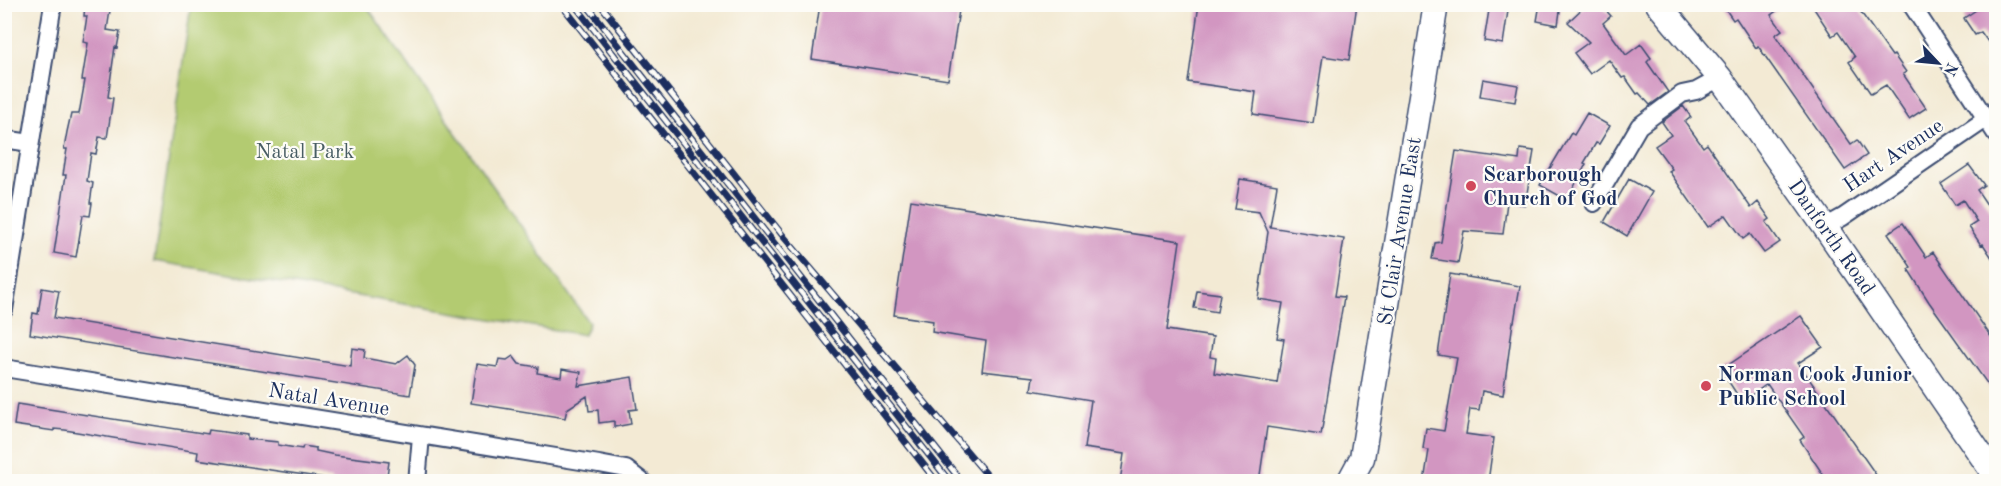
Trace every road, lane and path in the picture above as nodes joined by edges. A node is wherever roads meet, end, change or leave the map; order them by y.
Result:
1 (53, 4) edge
2 (1436, 4) edge
3 (1658, 4) edge
4 (1911, 4) edge
5 (1720, 78) junction
6 (1986, 119) junction
7 (1996, 134) edge
8 (4, 139) edge
9 (30, 143) junction
10 (1594, 203) dead end
11 (1825, 227) junction
12 (4, 310) edge
13 (4, 368) edge
14 (421, 436) junction
15 (1362, 458) junction
16 (1996, 477) edge
17 (417, 482) edge
18 (644, 482) edge
19 (1349, 482) edge
20 (1368, 482) edge

1 - 9 street
2 - 15 main road, St Clair Avenue East
3 - 5 main road, Danforth Road
4 - 6 street
5 - 10 street
5 - 11 main road, Danforth Road
6 - 7 street
6 - 11 street, Hart Avenue
8 - 9 street
9 - 12 street
11 - 16 main road, Danforth Road
13 - 14 street, Natal Avenue
14 - 17 street
14 - 18 street, Natal Avenue
15 - 19 main road, St Clair Avenue East
15 - 20 main road, St Clair Avenue East

